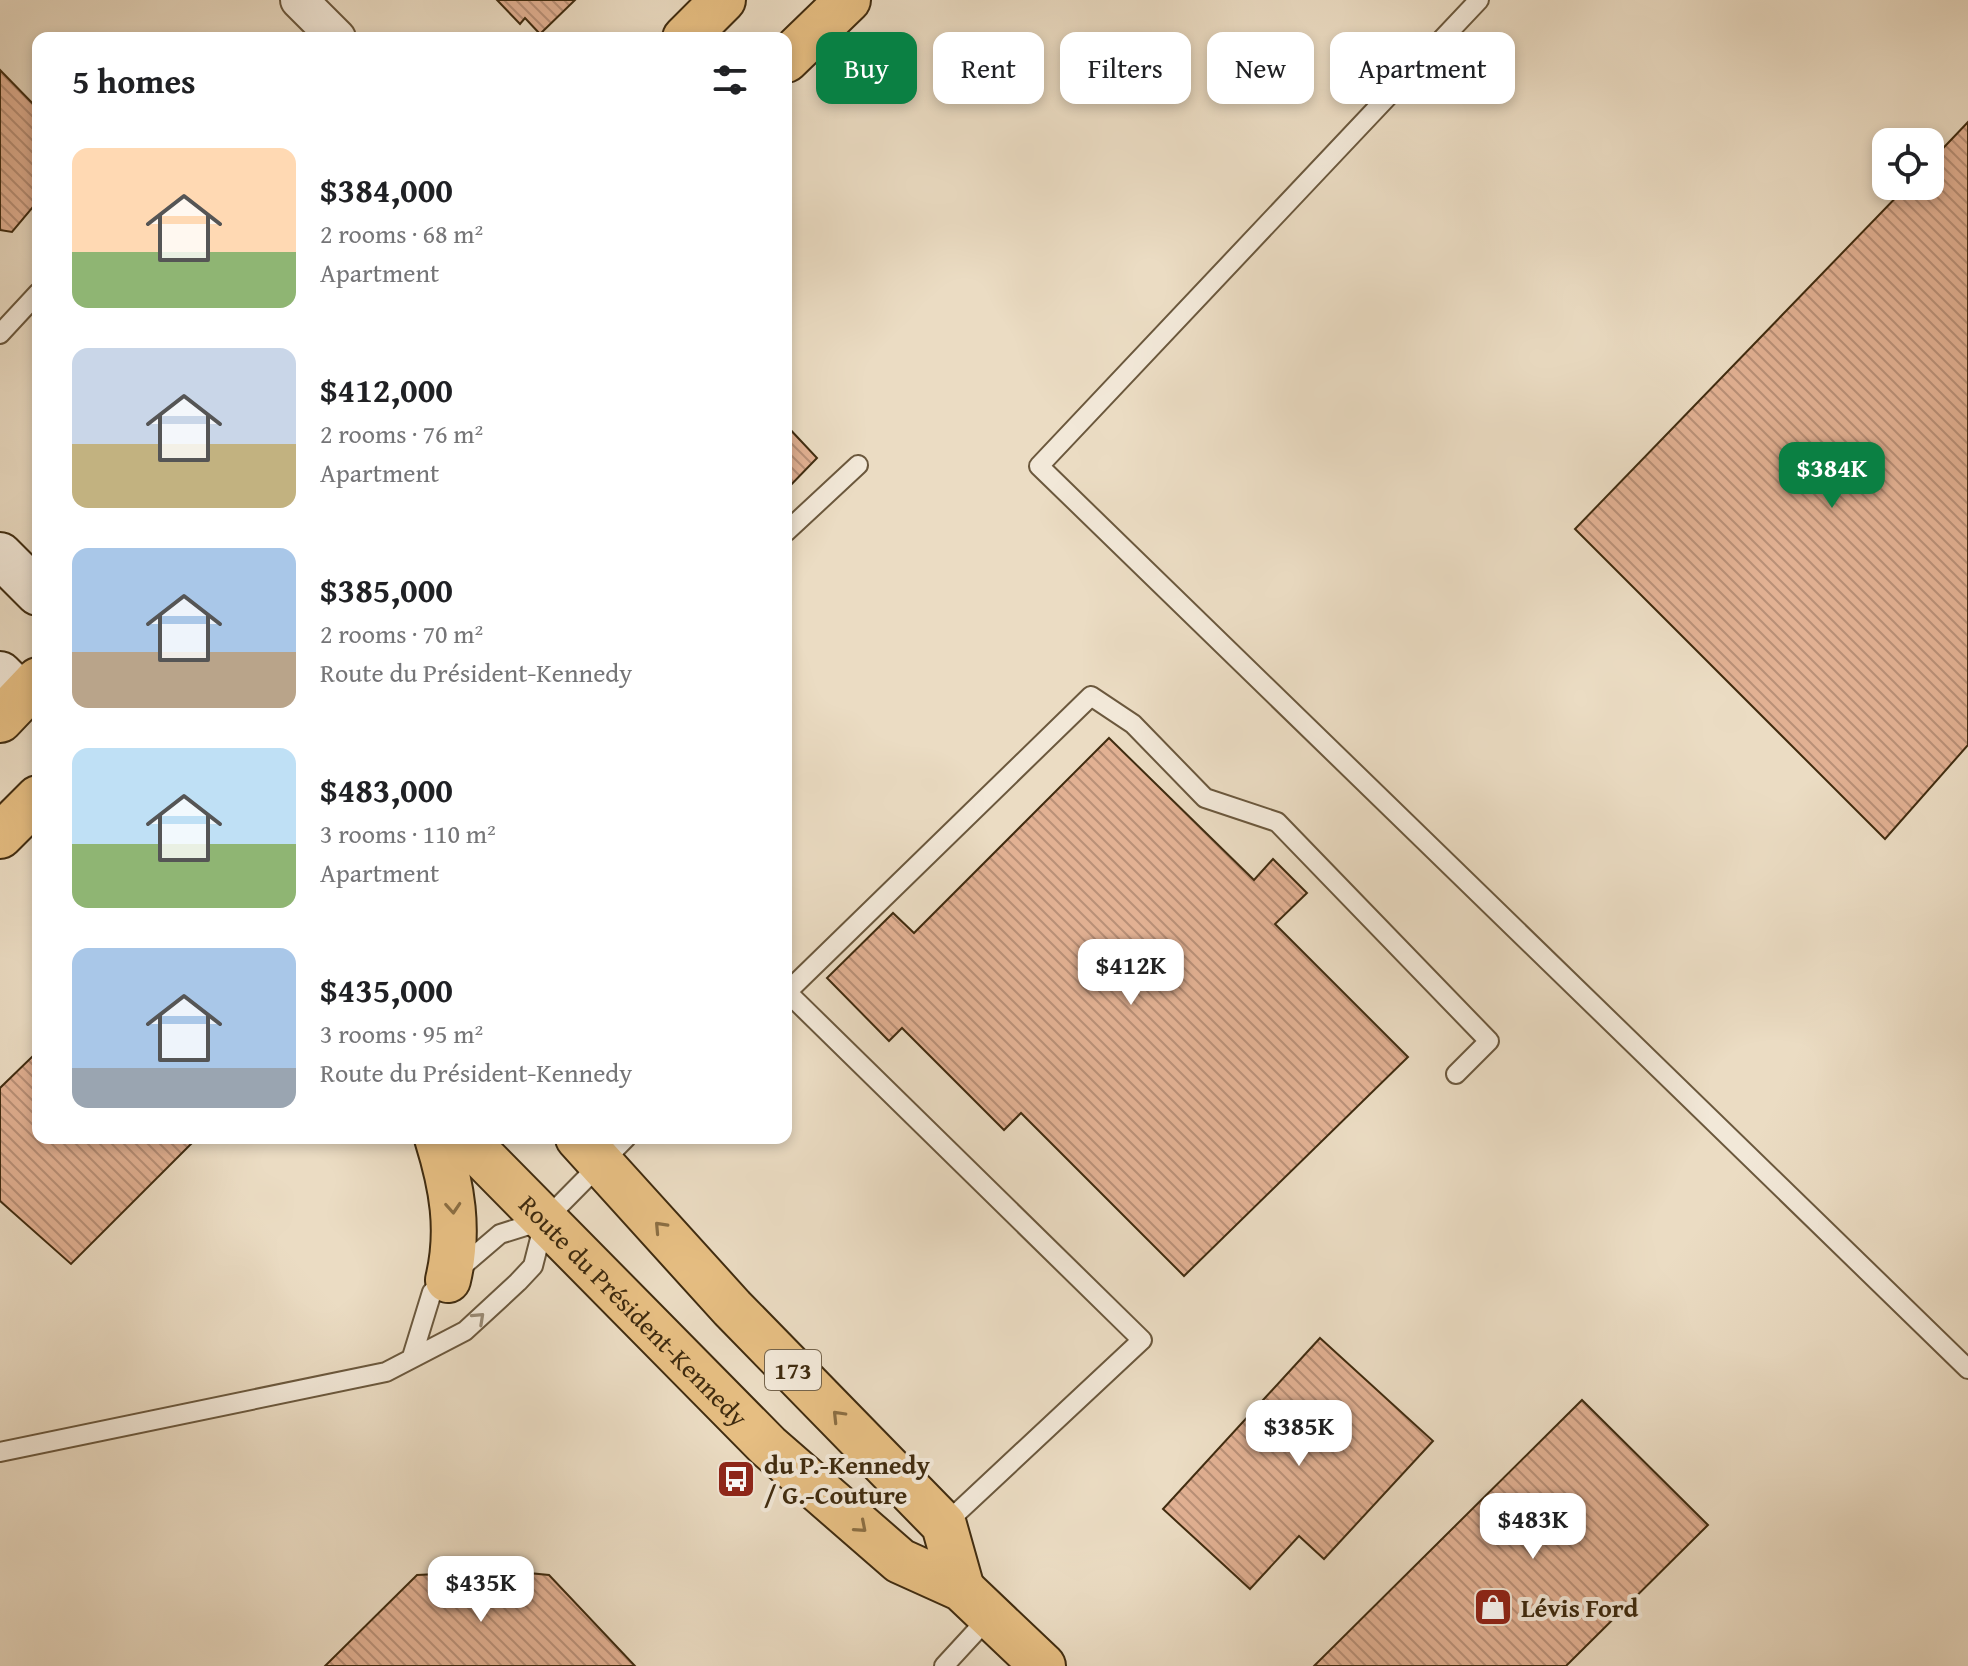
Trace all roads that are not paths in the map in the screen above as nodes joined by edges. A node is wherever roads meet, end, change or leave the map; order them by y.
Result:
1 (299, 0) edge
2 (723, 0) edge
3 (848, 0) edge
4 (1479, 0) edge
5 (331, 32) edge
6 (691, 32) edge
7 (792, 54) edge
8 (32, 299) edge
9 (0, 334) edge
10 (858, 465) dead end
11 (792, 526) edge
12 (0, 555) edge
13 (32, 587) edge
14 (32, 804) edge
15 (0, 836) edge
16 (792, 988) edge
17 (792, 998) edge
18 (1456, 1074) dead end
19 (439, 1144) edge
20 (470, 1144) edge
21 (602, 1146) edge
22 (545, 1220) junction
23 (448, 1280) junction
24 (412, 1357) junction
25 (1968, 1369) edge
26 (0, 1452) edge
27 (944, 1525) junction
28 (976, 1602) junction
29 (944, 1666) edge
30 (1043, 1666) edge

1 - 5 street
2 - 6 main road
3 - 7 main road
4 - 25 lane
8 - 9 lane
10 - 11 lane
12 - 13 street
14 - 15 main road
16 - 18 lane
17 - 27 lane
19 -> 23 main road
20 - 22 main road, Route du Président-Kennedy / 173
21 - 22 lane
27 -> 21 main road, 173
22 - 23 lane
24 -> 22 lane
22 -> 28 main road, Route du Président-Kennedy / 173
23 - 24 lane
24 - 26 lane
27 - 28 main road, 173
28 - 29 lane
28 - 30 main road, Route du Président-Kennedy / 173

